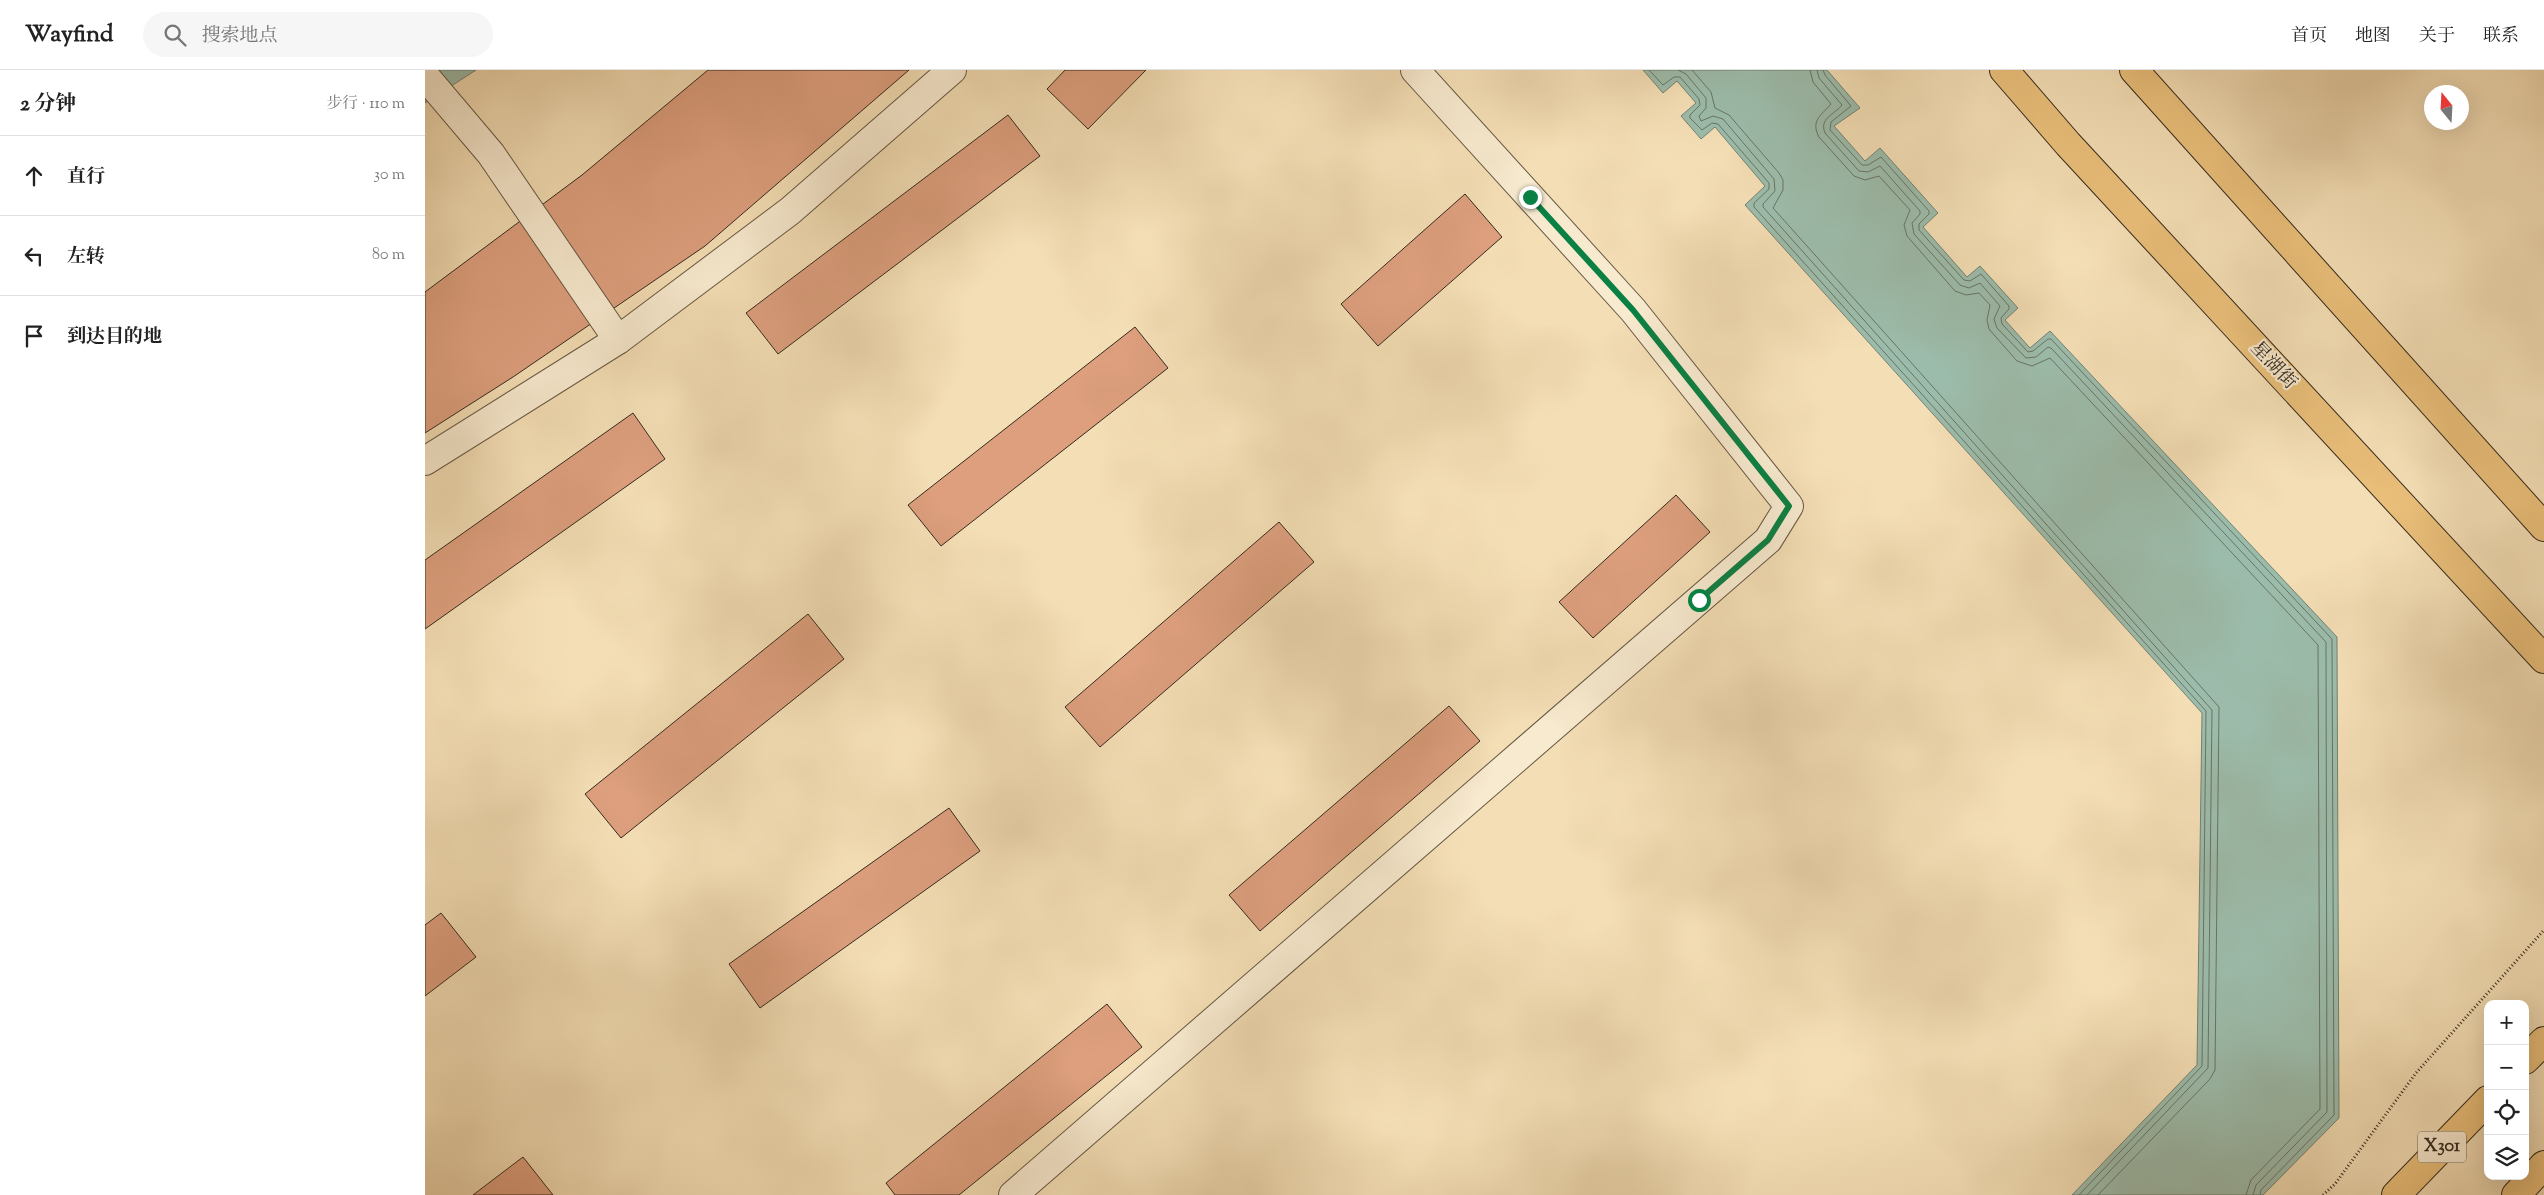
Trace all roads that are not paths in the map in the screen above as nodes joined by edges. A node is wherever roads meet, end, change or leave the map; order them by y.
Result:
1 (952, 70) edge
2 (1415, 70) edge
3 (2004, 70) edge
4 (2134, 70) edge
5 (425, 76) edge
6 (618, 340) junction
7 (425, 461) edge
8 (2544, 527) edge
9 (2544, 659) edge
10 (2544, 1041) edge
11 (2529, 1056) edge
12 (2484, 1104) edge
13 (2544, 1165) edge
14 (1013, 1195) edge
15 (2396, 1195) edge
16 (2515, 1195) edge

1 - 6 street
2 - 14 street
3 - 9 main road, 星湖街
4 - 8 main road
5 - 6 street
6 - 7 street
10 - 11 main road
12 - 15 main road, X301
13 - 16 main road

